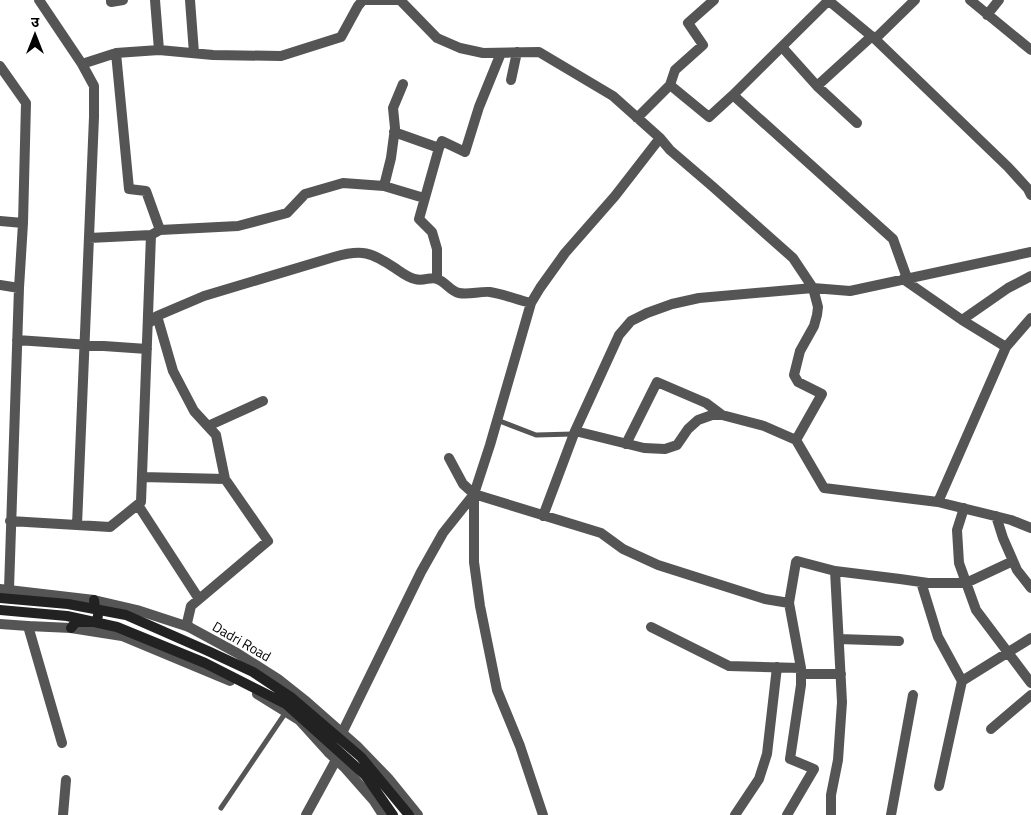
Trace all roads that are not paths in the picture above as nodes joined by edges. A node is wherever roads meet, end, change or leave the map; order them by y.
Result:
1 (39, 0) edge
2 (111, 0) edge
3 (123, 0) edge
4 (155, 0) edge
5 (190, 0) edge
6 (400, 0) edge
7 (714, 0) edge
8 (829, 0) edge
9 (915, 0) edge
10 (970, 0) edge
11 (999, 0) edge
12 (987, 15) junction
13 (874, 38) junction
14 (782, 47) junction
15 (159, 50) junction
16 (1031, 50) edge
17 (501, 52) junction
18 (516, 52) junction
19 (116, 53) junction
20 (194, 53) junction
21 (82, 64) junction
22 (0, 66) edge
23 (511, 80) dead end
24 (403, 84) dead end
25 (670, 85) junction
26 (818, 86) junction
27 (733, 95) junction
28 (637, 118) junction
29 (857, 123) dead end
30 (394, 132) junction
31 (660, 138) junction
32 (439, 148) junction
33 (384, 186) junction
34 (1031, 195) edge
35 (424, 198) junction
36 (0, 221) edge
37 (23, 223) junction
38 (156, 232) junction
39 (89, 238) junction
40 (1031, 252) edge
41 (1031, 276) edge
42 (437, 278) junction
43 (905, 279) junction
44 (0, 285) edge
45 (19, 288) junction
46 (813, 288) junction
47 (531, 303) junction
48 (157, 316) junction
49 (1031, 318) edge
50 (962, 320) junction
51 (148, 324) junction
52 (17, 340) junction
53 (84, 345) junction
54 (1006, 347) junction
55 (147, 349) junction
56 (263, 401) dead end
57 (722, 415) junction
58 (497, 420) junction
59 (208, 426) junction
60 (574, 433) junction
61 (796, 440) junction
62 (626, 444) junction
63 (449, 458) dead end
64 (142, 477) junction
65 (225, 479) junction
66 (0, 494) edge
67 (474, 494) junction
68 (11, 495) junction
69 (938, 502) junction
70 (138, 505) junction
71 (964, 508) junction
72 (543, 516) junction
73 (996, 516) junction
74 (10, 521) junction
75 (77, 525) junction
76 (1031, 528) edge
77 (1013, 561) junction
78 (835, 571) junction
79 (922, 582) junction
80 (966, 583) junction
81 (1031, 588) edge
82 (4, 589) edge
83 (0, 598) edge
84 (199, 599) junction
85 (94, 600) junction
86 (789, 603) junction
87 (0, 610) edge
88 (0, 624) edge
89 (28, 626) junction
90 (190, 627) junction
91 (651, 627) dead end
92 (71, 628) junction
93 (839, 638) junction
94 (1031, 638) edge
95 (899, 641) dead end
96 (1007, 652) junction
97 (777, 667) junction
98 (801, 671) junction
99 (841, 674) junction
100 (962, 681) junction
101 (1031, 683) edge
102 (913, 695) dead end
103 (1031, 695) edge
104 (286, 712) junction
105 (991, 729) dead end
106 (342, 733) junction
107 (62, 743) dead end
108 (328, 752) junction
109 (336, 760) junction
110 (66, 780) dead end
111 (939, 786) dead end
112 (221, 808) dead end
113 (63, 815) edge
114 (306, 815) edge
115 (383, 815) edge
116 (393, 815) edge
117 (409, 815) edge
118 (418, 815) edge
119 (543, 815) edge
120 (735, 815) edge
121 (787, 815) edge
122 (831, 815) edge
123 (891, 815) edge

1 - 21 street
2 - 3 street
4 - 15 street
5 - 20 street
6 - 17 street
6 - 20 street
7 - 25 street
8 - 13 street
8 - 14 street
9 - 13 street
10 - 12 street
11 - 12 street
12 - 16 street
13 - 26 street
13 - 34 street
14 - 26 street
14 - 27 street
15 - 19 street
15 - 20 street
17 - 18 street
17 - 32 street
18 - 23 street
18 - 28 street
19 - 21 street
19 - 38 street
21 - 39 street
22 - 37 street
24 - 30 street
25 - 27 street
25 - 28 street
26 - 29 street
27 - 43 street
28 - 31 street
30 - 32 street
30 - 33 street
31 - 46 street
31 - 47 street
32 - 35 street
33 - 35 street
33 - 38 street
35 - 42 street
36 - 37 street
37 - 45 street
38 - 39 street
38 - 51 street
39 - 53 street
40 - 43 street
41 - 50 street
42 - 47 street
42 - 48 street
43 - 46 street
43 - 50 street
44 - 45 street
45 - 52 street
46 - 60 street
46 - 61 street
47 - 58 street
48 - 51 street
48 - 59 street
49 - 54 street
50 - 54 street
51 - 55 street
52 - 53 street
52 - 68 street
53 - 55 street
53 - 75 street
54 - 69 street
55 - 64 street
56 - 59 street
57 - 61 street
57 - 62 street
57 - 62 street
58 - 60 lane
58 - 67 street
59 - 65 street
60 - 62 street
60 - 72 street
61 - 69 street
63 - 67 street
64 - 65 street
64 - 70 street
65 - 84 street
66 - 68 street
67 - 72 street
67 - 106 street
67 - 119 street
68 - 74 street
69 - 71 street
70 - 75 street
70 - 84 street
71 - 73 street
71 - 80 street
72 - 86 street
73 - 76 street
73 - 77 street
74 - 75 street
74 - 82 street
77 - 80 street
77 - 81 street
78 - 79 street
78 - 86 street
78 - 93 street
79 - 80 street
79 - 100 street
80 - 96 street
82 - 85 street, Dadri Road
83 - 117 main road, bridge
84 - 90 street
85 - 90 street, Dadri Road
85 - 92 main road
86 - 98 street
87 - 116 main road, bridge
88 - 89 street
89 - 92 street
89 - 107 street
90 - 106 street, Dadri Road
91 - 97 street
92 - 104 street
93 - 95 street
93 - 99 street
94 - 96 street
96 - 100 street
96 - 101 street
97 - 98 street
97 - 120 street
98 - 99 street
98 - 121 street
99 - 122 street
100 - 111 street
102 - 123 street
103 - 105 street
104 - 108 street
104 - 112 lane
106 - 108 street
106 - 118 street, Dadri Road
108 - 109 street
109 - 114 street
109 - 115 street
110 - 113 street

